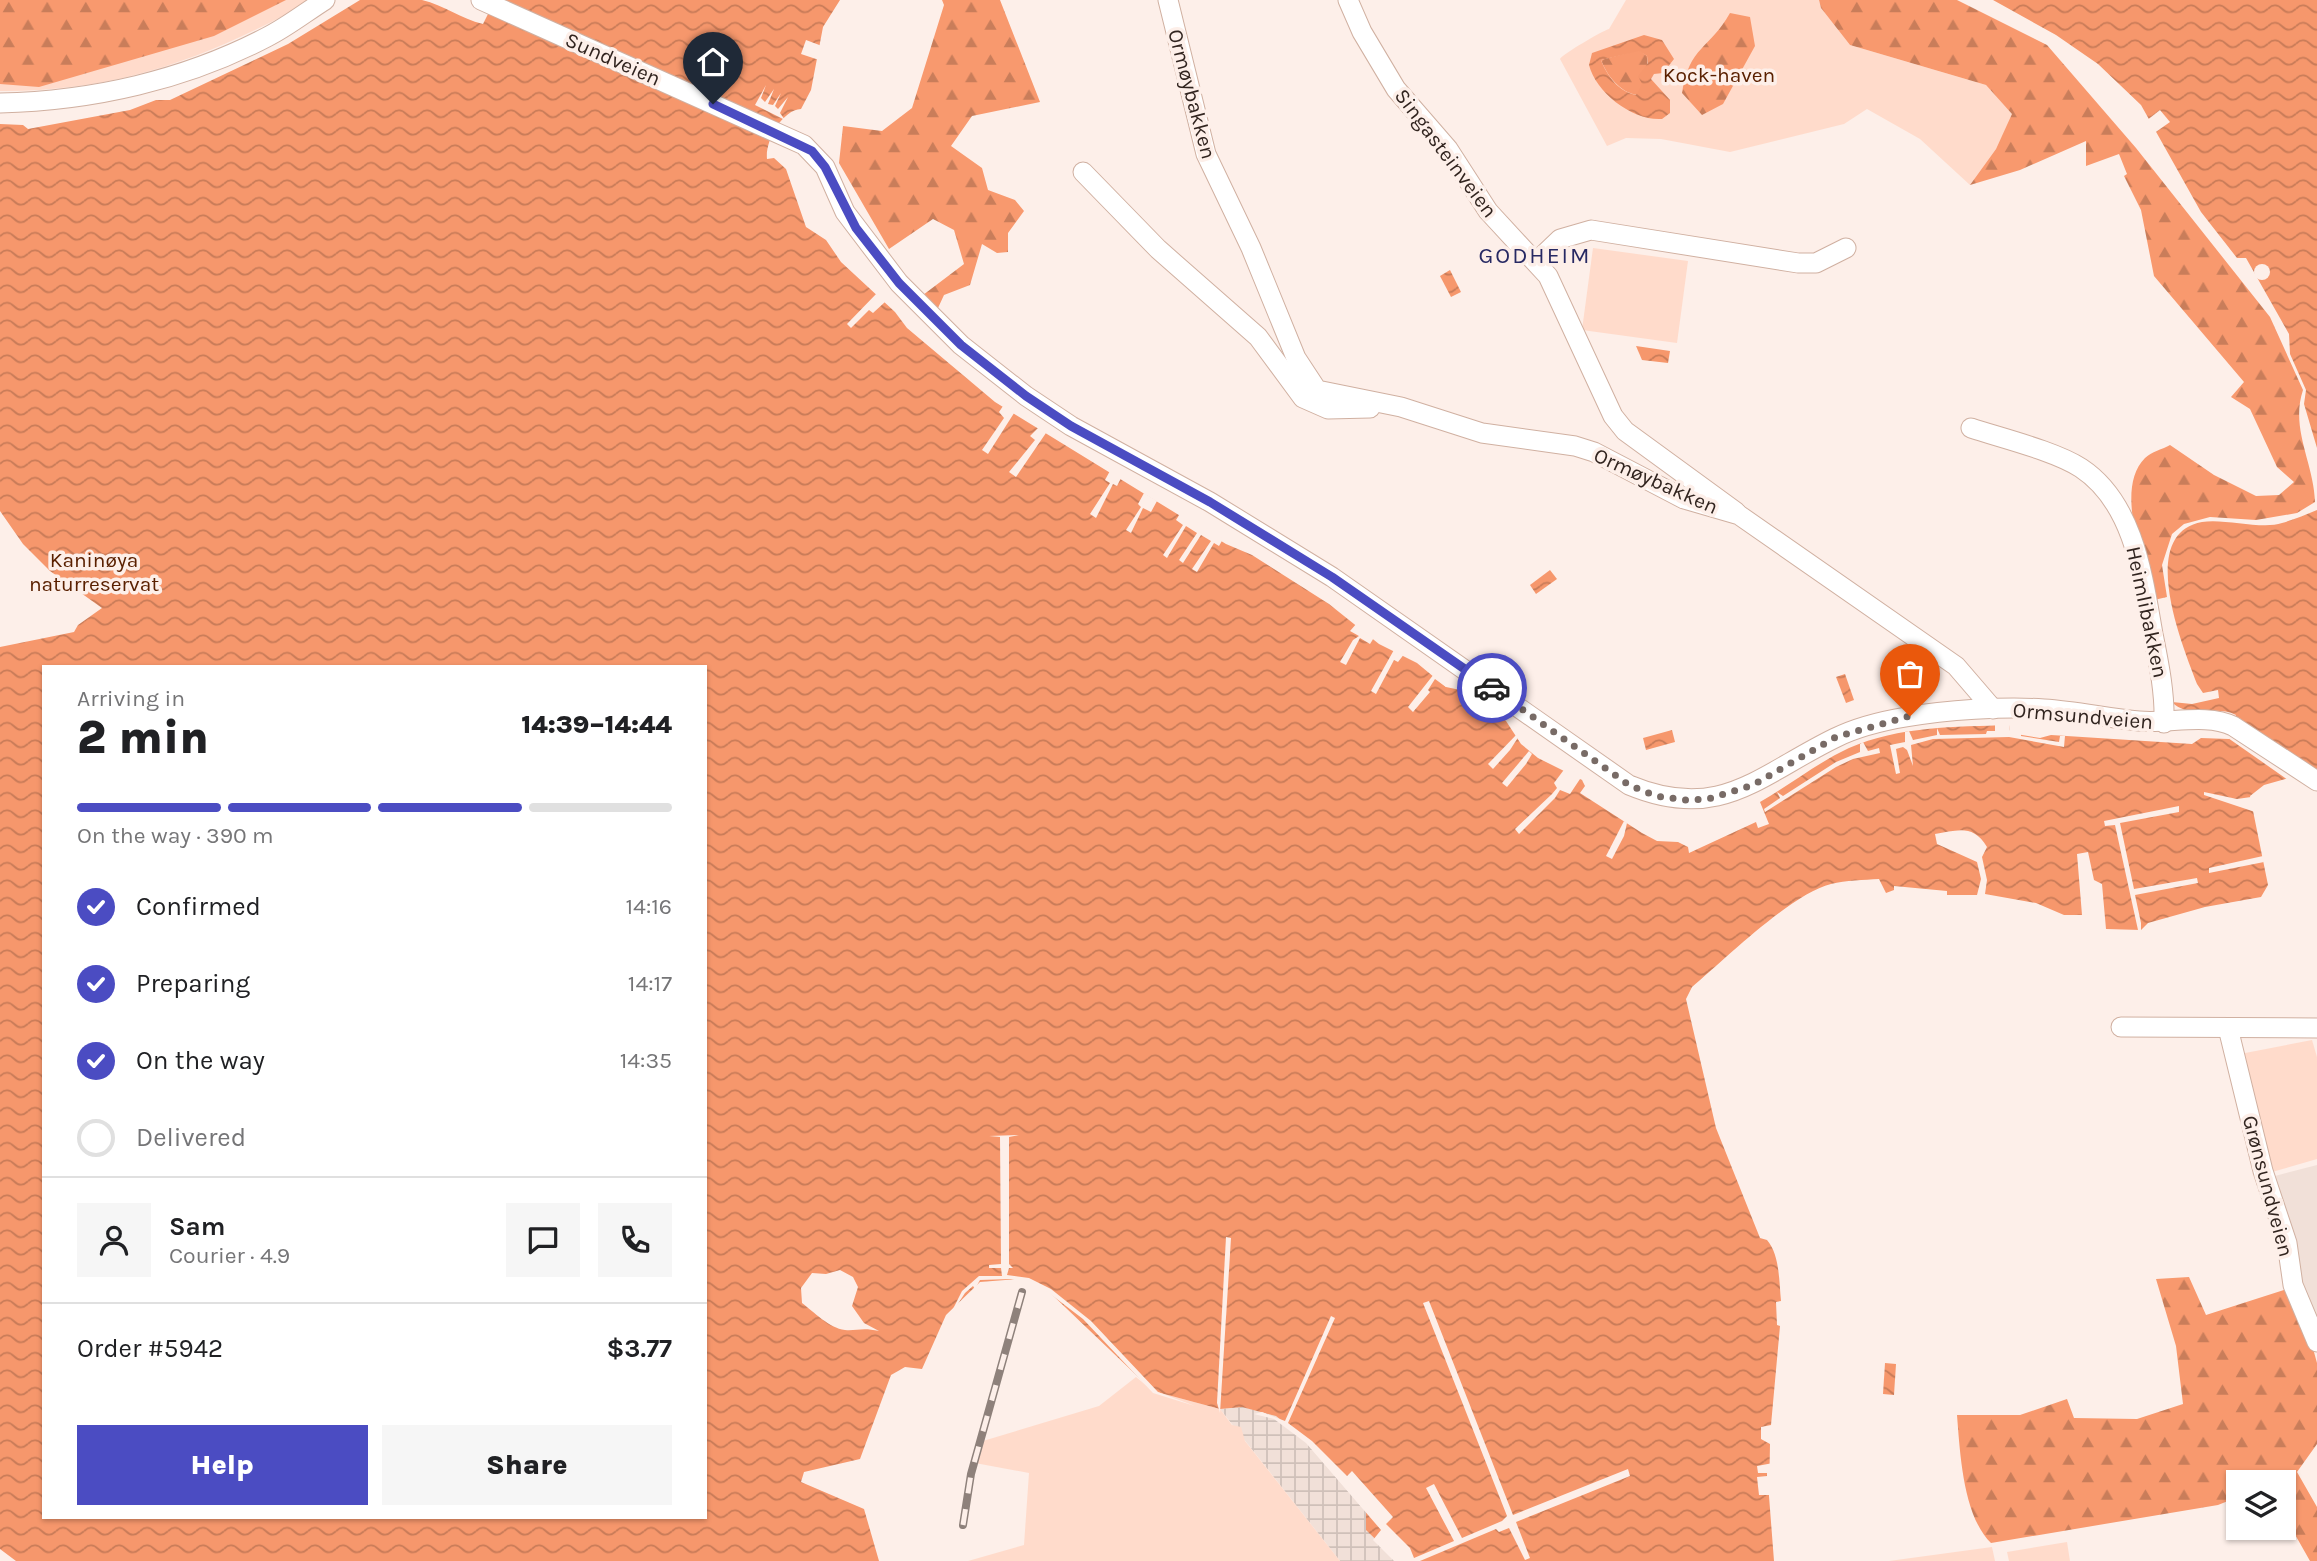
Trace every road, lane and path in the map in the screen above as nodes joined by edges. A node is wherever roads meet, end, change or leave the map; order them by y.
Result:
1 (326, 0) edge
2 (1168, 0) edge
3 (1348, 0) edge
4 (487, 3) edge
5 (0, 103) edge
6 (819, 158) joint
7 (1083, 172) dead end
8 (1846, 248) dead end
9 (1536, 262) junction
10 (1384, 403) junction
11 (1971, 428) dead end
12 (1739, 515) junction
13 (1993, 709) junction
14 (2164, 723) junction
15 (2312, 779) edge
16 (2121, 1027) dead end
17 (2228, 1028) junction
18 (2317, 1028) edge
19 (2317, 1342) edge

1 - 5 street
2 - 10 street, Ormøybakken
3 - 9 street, Singasteinveien
4 - 6 street, Sundveien
6 - 13 street, Ormsundveien
7 - 10 street, Ormøybakken
8 - 9 street
9 - 12 street, Singasteinveien
10 - 12 street, Ormøybakken
11 - 14 street, Heimlibakken
12 - 13 street, Ormøybakken
13 - 14 street, Ormsundveien
14 - 15 street, Ormsundveien
16 - 17 street
17 - 18 street
17 - 19 street, Grønsundveien

